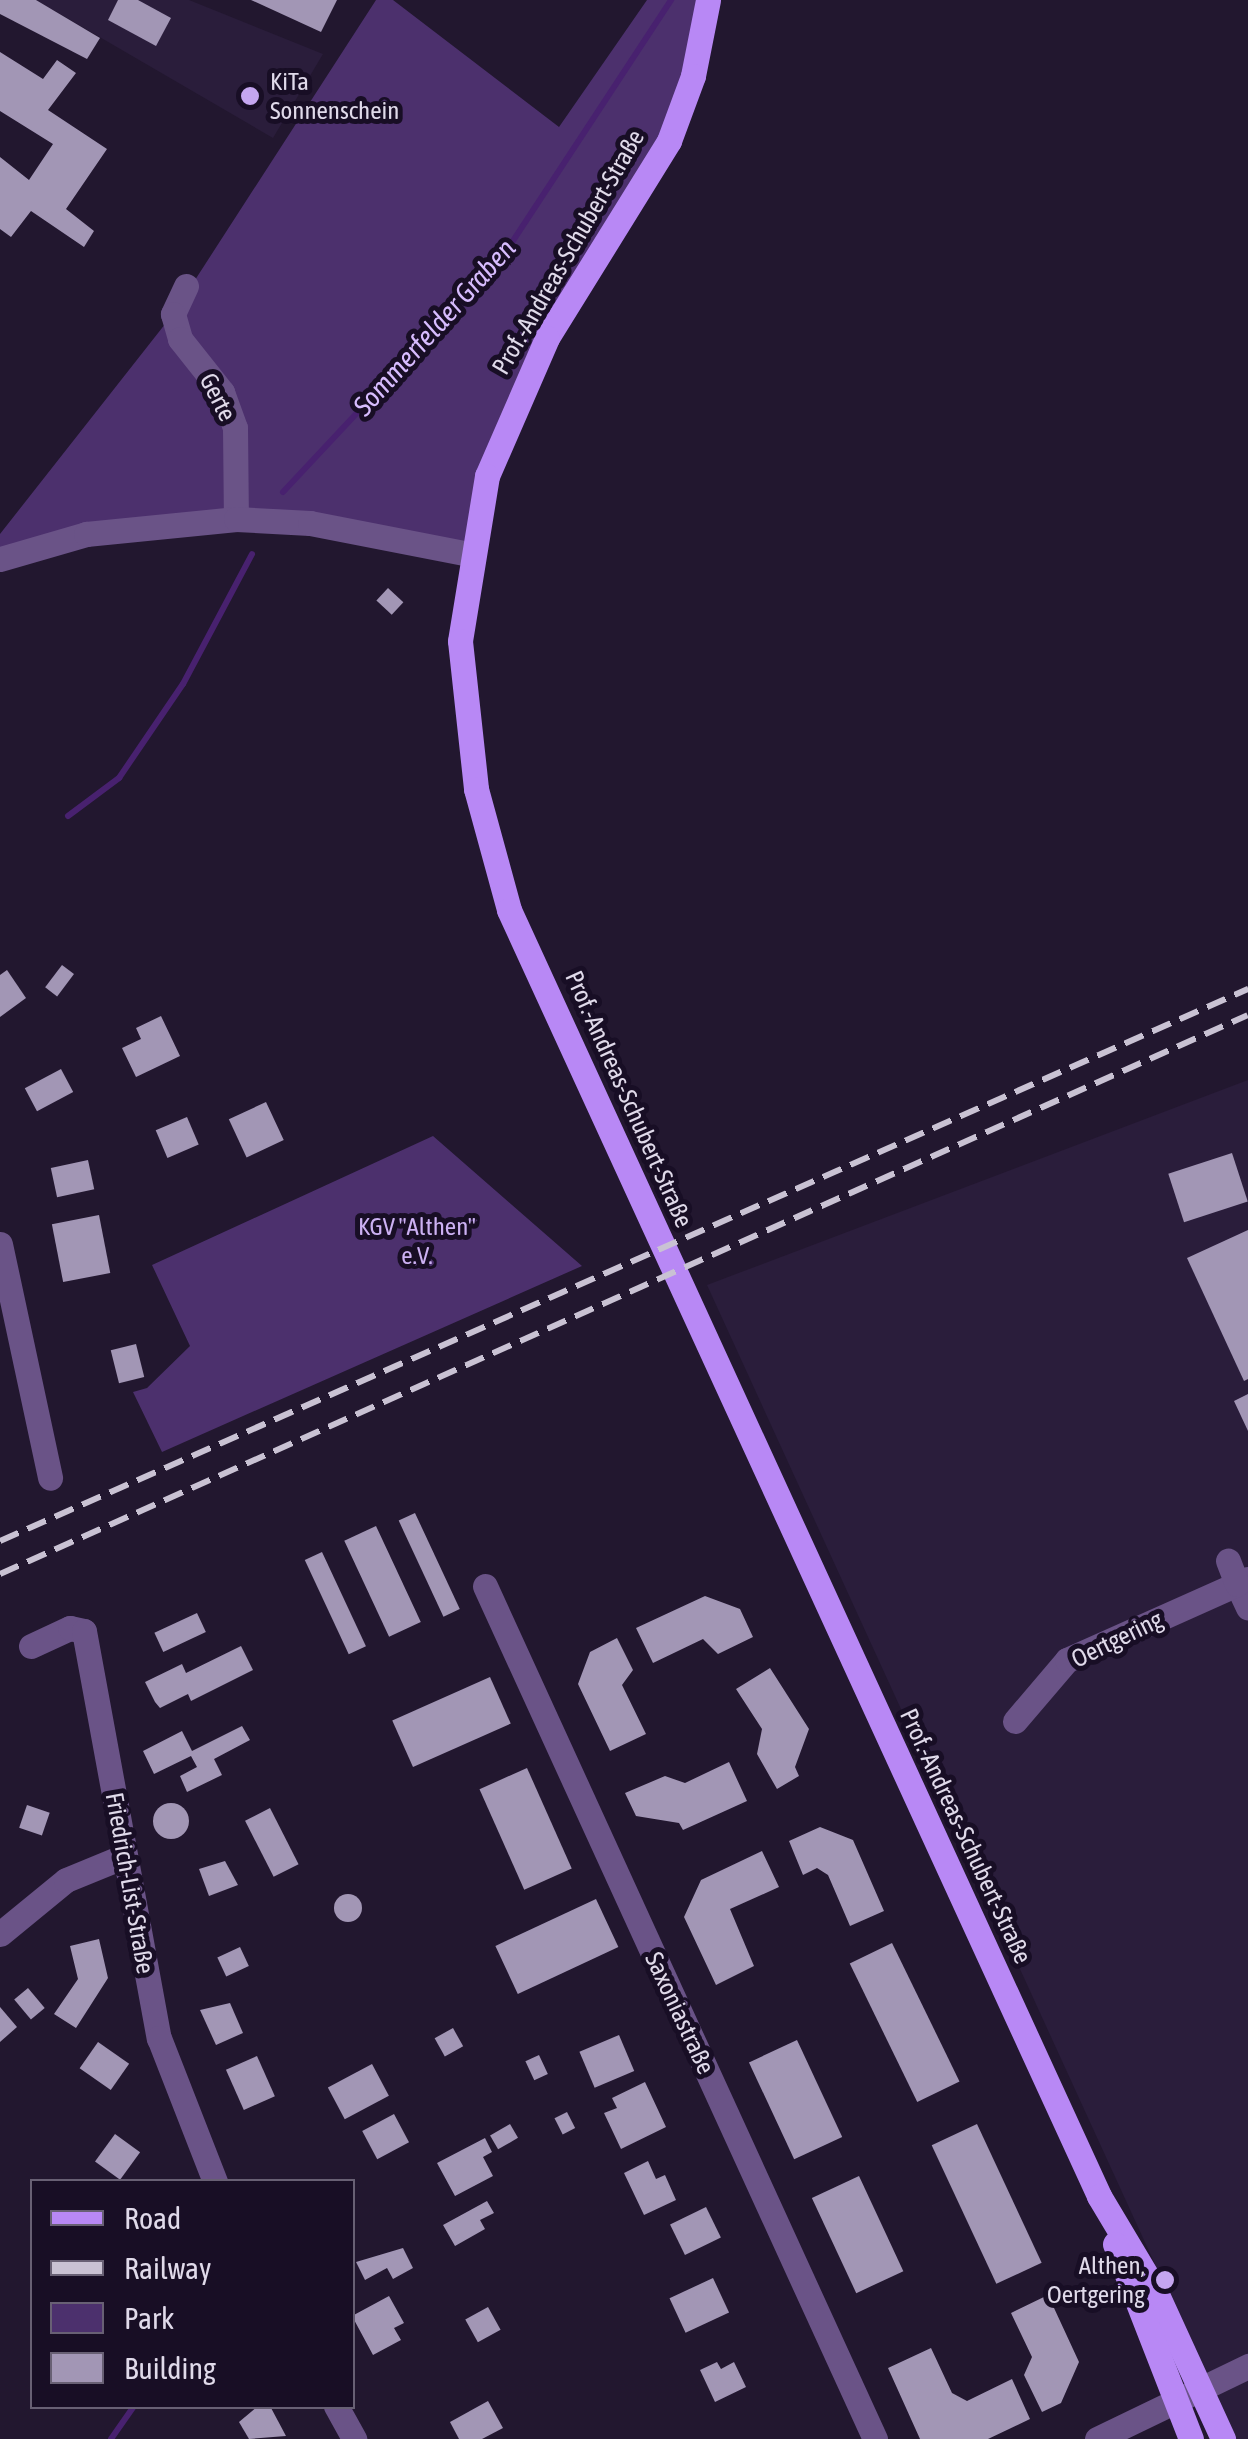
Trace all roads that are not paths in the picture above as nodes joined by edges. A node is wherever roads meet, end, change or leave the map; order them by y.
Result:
1 (708, 0) edge
2 (186, 286) dead end
3 (236, 519) junction
4 (469, 554) junction
5 (0, 560) edge
6 (0, 1244) edge
7 (5, 1291) edge
8 (50, 1478) dead end
9 (1238, 1575) edge
10 (485, 1586) dead end
11 (1248, 1608) edge
12 (31, 1646) dead end
13 (1015, 1721) dead end
14 (122, 1857) junction
15 (0, 1934) edge
16 (213, 2179) edge
17 (1099, 2196) junction
18 (1248, 2366) edge
19 (1201, 2387) junction
20 (1174, 2401) junction
21 (338, 2409) edge
22 (354, 2439) edge
23 (876, 2439) edge
24 (1098, 2439) edge
25 (1191, 2439) edge
26 (1222, 2439) edge

1 - 4 main road, Prof.-Andreas-Schubert-Straße
2 - 3 street, Gerte
3 - 4 street
3 - 5 street
4 - 17 main road, Prof.-Andreas-Schubert-Straße
6 - 7 street
7 - 8 street
9 - 11 street, Oertgering
9 - 13 street, Oertgering
10 - 23 street, Saxoniastraße
12 - 14 street, Friedrich-List-Straße
14 - 15 street
14 - 16 street, Friedrich-List-Straße
17 - 19 main road, Prof.-Andreas-Schubert-Straße
17 - 20 main road, Prof.-Andreas-Schubert-Straße
18 - 19 street
19 - 20 street
19 - 26 main road, Prof.-Andreas-Schubert-Straße
20 - 24 street
20 - 25 main road, Prof.-Andreas-Schubert-Straße
21 - 22 street

